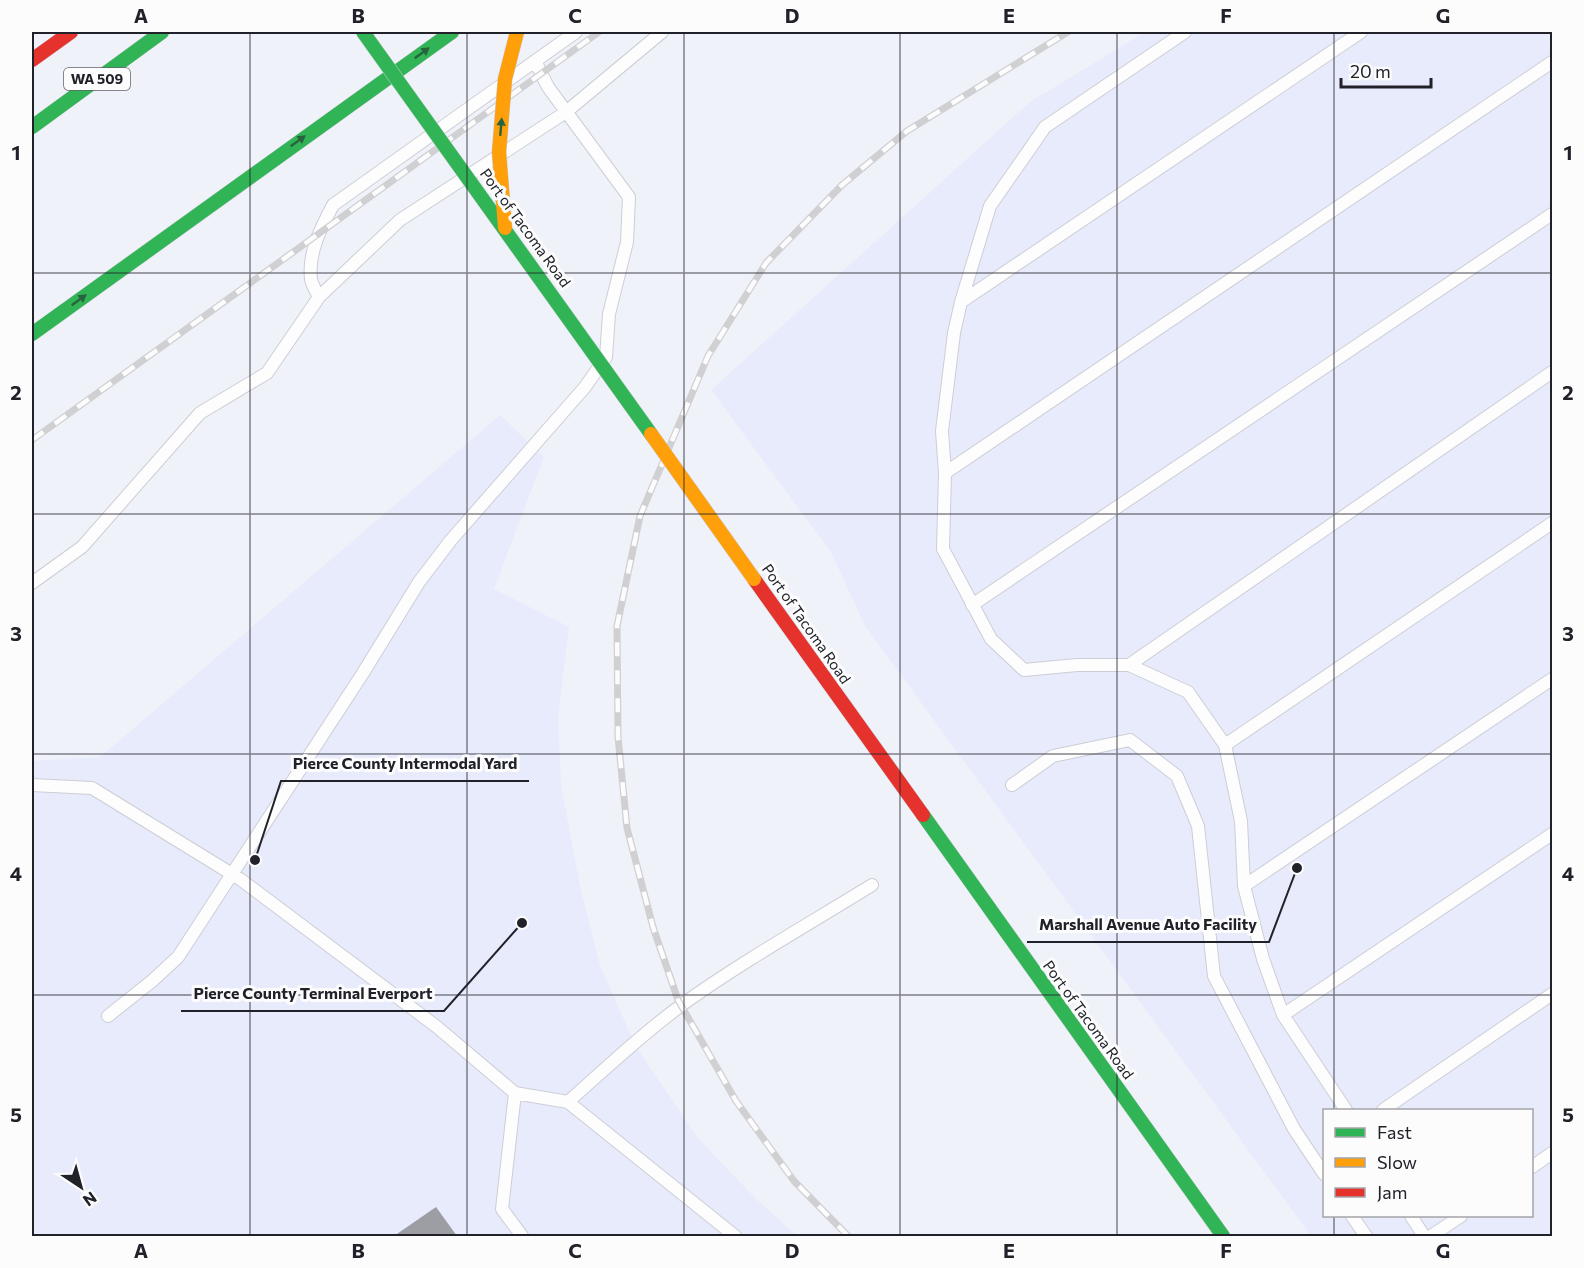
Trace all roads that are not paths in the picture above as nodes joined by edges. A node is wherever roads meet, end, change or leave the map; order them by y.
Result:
1 (71, 32) edge
2 (162, 32) edge
3 (363, 32) edge
4 (452, 32) edge
5 (518, 32) edge
6 (576, 32) edge
7 (662, 32) edge
8 (1185, 32) edge
9 (1361, 32) edge
10 (32, 60) edge
11 (535, 61) junction
12 (1552, 62) edge
13 (393, 74) junction
14 (566, 112) junction
15 (32, 126) edge
16 (1552, 214) edge
17 (505, 228) junction
18 (319, 297) junction
19 (961, 302) junction
20 (32, 334) edge
21 (1552, 372) edge
22 (945, 473) junction
23 (1552, 523) edge
24 (32, 583) edge
25 (972, 605) junction
26 (1129, 664) junction
27 (1552, 679) edge
28 (1225, 745) junction
29 (1012, 785) dead end
30 (32, 786) edge
31 (1552, 834) edge
32 (231, 874) junction
33 (872, 885) dead end
34 (1245, 886) junction
35 (1552, 994) edge
36 (1283, 1015) junction
37 (108, 1016) dead end
38 (515, 1093) junction
39 (568, 1102) junction
40 (1345, 1109) edge
41 (1384, 1109) edge
42 (1552, 1153) edge
43 (1533, 1166) edge
44 (1323, 1172) edge
45 (1353, 1217) edge
46 (1412, 1217) edge
47 (1458, 1217) edge
48 (522, 1236) edge
49 (735, 1236) edge
50 (1222, 1236) edge
51 (1366, 1236) edge
52 (1424, 1236) edge
53 (1431, 1236) edge

1 - 10 main road
2 - 15 main road, WA 509
3 - 13 main road, Port of Tacoma Road, bridge
13 -> 4 main road
17 -> 5 main road, bridge
6 - 11 lane
7 - 14 lane
8 - 19 lane
9 - 19 lane
11 - 14 lane
11 - 18 lane
12 - 22 lane
13 - 17 main road, Port of Tacoma Road, bridge
20 -> 13 main road
14 - 18 lane
14 - 32 lane
16 - 25 lane
17 - 50 main road, Port of Tacoma Road, bridge
18 - 24 lane
19 - 22 lane
21 - 26 lane
22 - 25 lane
23 - 28 lane
25 - 26 lane
26 - 28 lane
27 - 34 lane
28 - 34 lane
29 - 44 lane
30 - 32 lane
31 - 36 lane
32 - 37 lane
32 - 38 lane
33 - 39 lane
34 - 36 lane
35 - 41 lane
36 - 40 lane
38 - 39 lane
38 - 48 lane
39 - 49 lane
42 - 43 lane
45 - 51 lane
46 - 52 lane
47 - 53 lane

